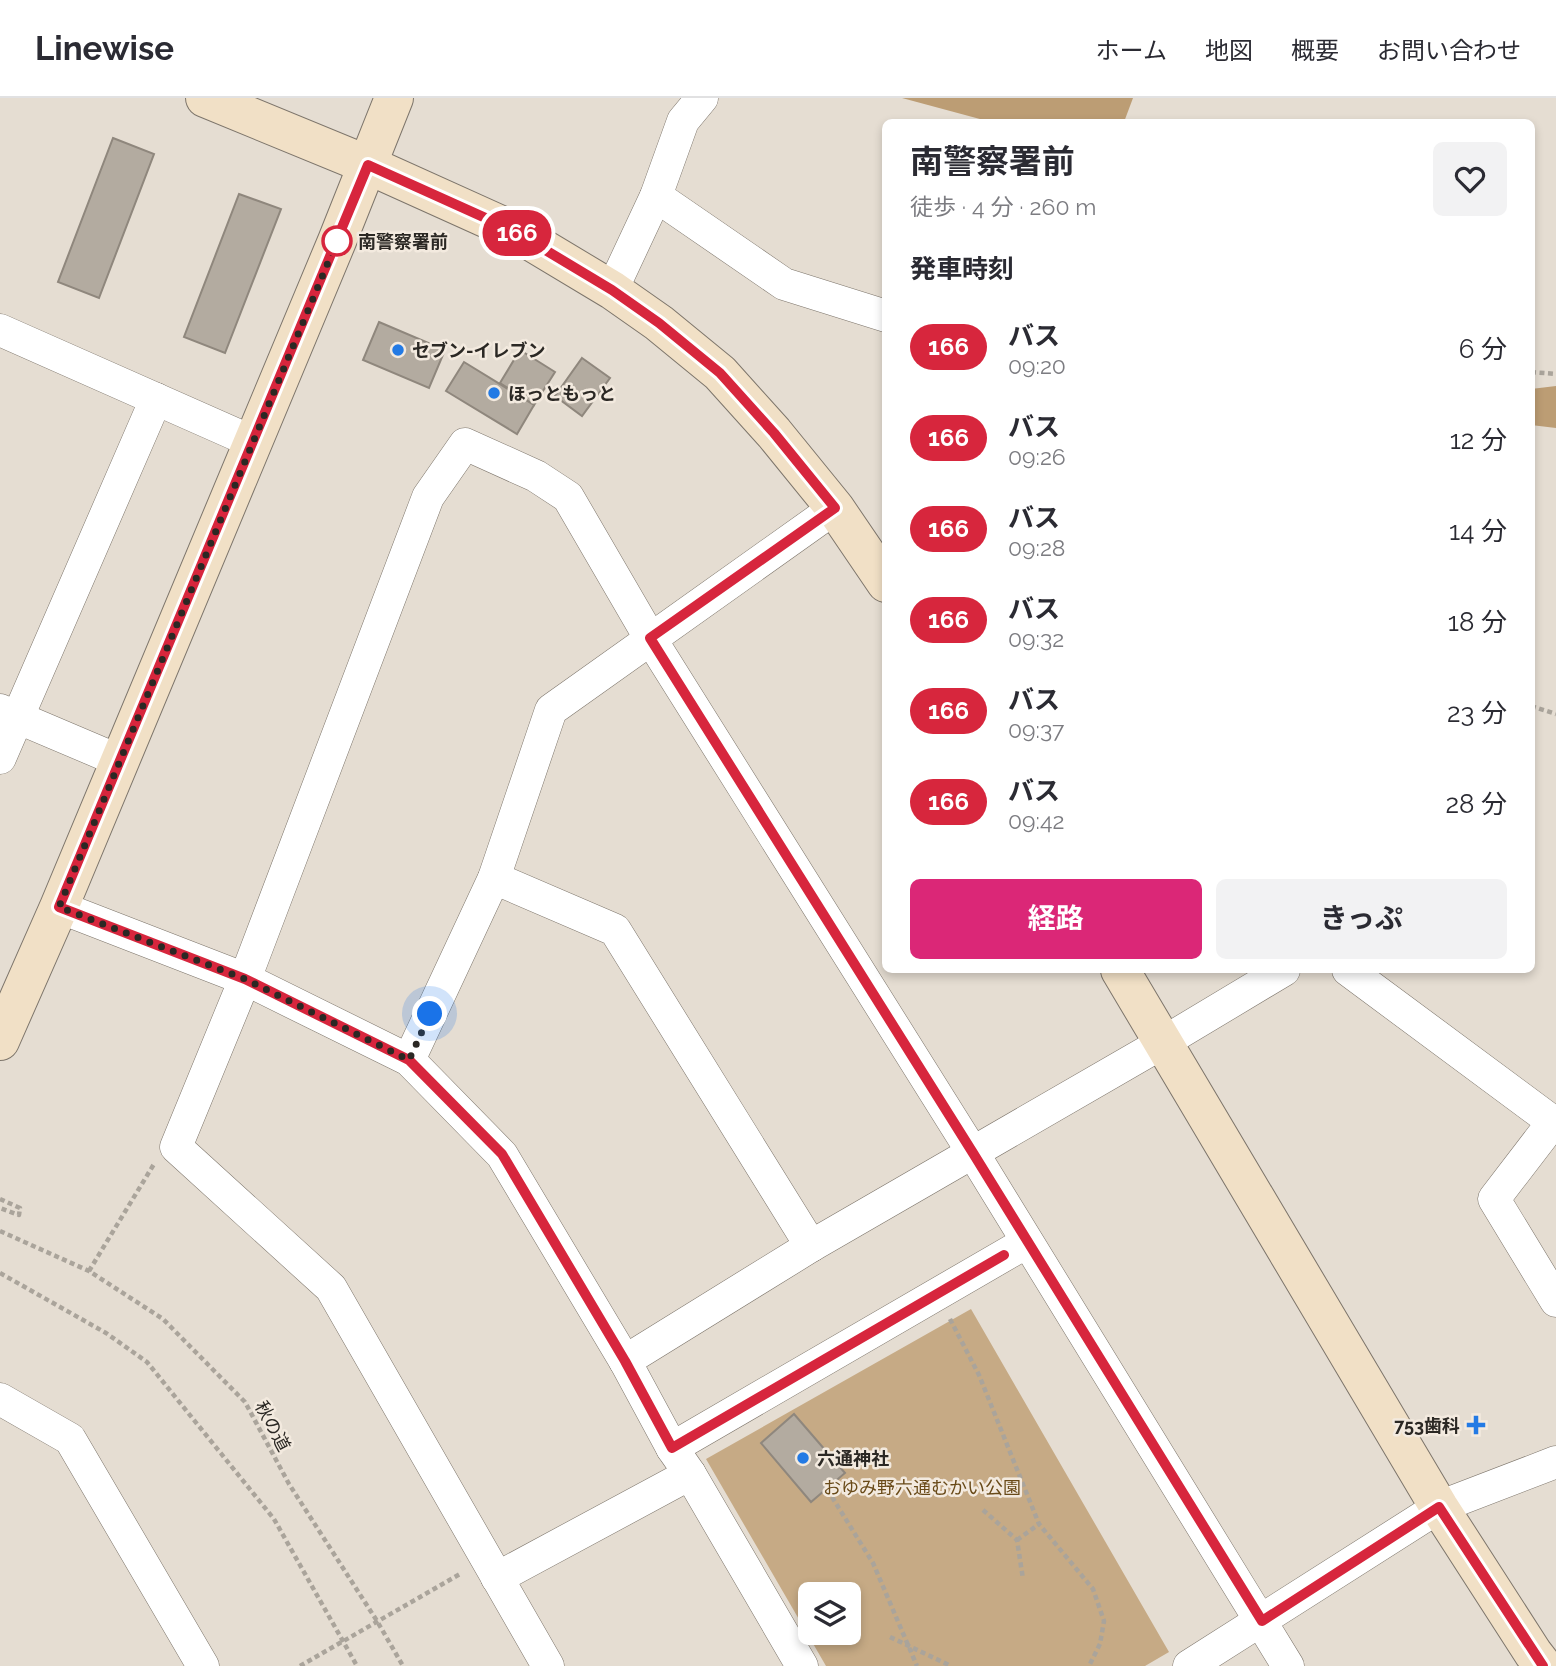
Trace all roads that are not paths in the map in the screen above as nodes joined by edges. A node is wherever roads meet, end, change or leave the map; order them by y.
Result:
1 (205, 98) edge
2 (394, 98) edge
3 (702, 98) edge
4 (368, 165) junction
5 (656, 196) junction
6 (612, 290) junction
7 (882, 315) edge
8 (0, 330) edge
9 (156, 399) junction
10 (253, 442) junction
11 (835, 508) junction
12 (882, 577) edge
13 (650, 638) junction
14 (9, 714) edge
15 (0, 758) edge
16 (120, 761) junction
17 (494, 878) junction
18 (59, 907) junction
19 (1122, 973) edge
20 (1279, 973) edge
21 (1352, 973) edge
22 (245, 979) junction
23 (0, 1041) edge
24 (1164, 1042) junction
25 (409, 1060) junction
26 (973, 1153) junction
27 (1027, 1241) junction
28 (811, 1246) junction
29 (1556, 1301) edge
30 (625, 1361) junction
31 (0, 1399) edge
32 (672, 1448) junction
33 (1556, 1462) edge
34 (690, 1474) junction
35 (1439, 1507) junction
36 (497, 1578) junction
37 (1262, 1621) junction
38 (203, 1666) edge
39 (548, 1666) edge
40 (802, 1666) edge
41 (1189, 1666) edge
42 (1288, 1666) edge
43 (1543, 1666) edge

1 - 4 street
2 - 4 street
3 - 5 street
4 - 6 street
4 - 10 street
5 - 6 street
5 - 7 street
6 - 11 street
8 - 9 street
9 - 10 street
9 - 14 street
10 - 16 street
11 - 12 street
11 - 13 street
13 - 17 street
13 - 22 street
13 - 26 street
14 - 15 street
14 - 16 street
16 - 18 street
17 - 25 street
17 - 28 street
18 - 22 street
18 - 23 street
19 - 24 street
20 - 24 street
21 - 29 street
22 - 25 street
22 - 36 street
24 - 26 street
24 - 35 street
25 - 30 street
26 - 27 street
26 - 28 street
27 - 32 street
27 - 37 street
28 - 30 street
30 - 32 street
31 - 38 street
32 - 34 street
33 - 35 street
34 - 36 street
34 - 40 street
35 - 37 street
35 - 43 street
36 - 39 street
37 - 41 street
37 - 42 street

